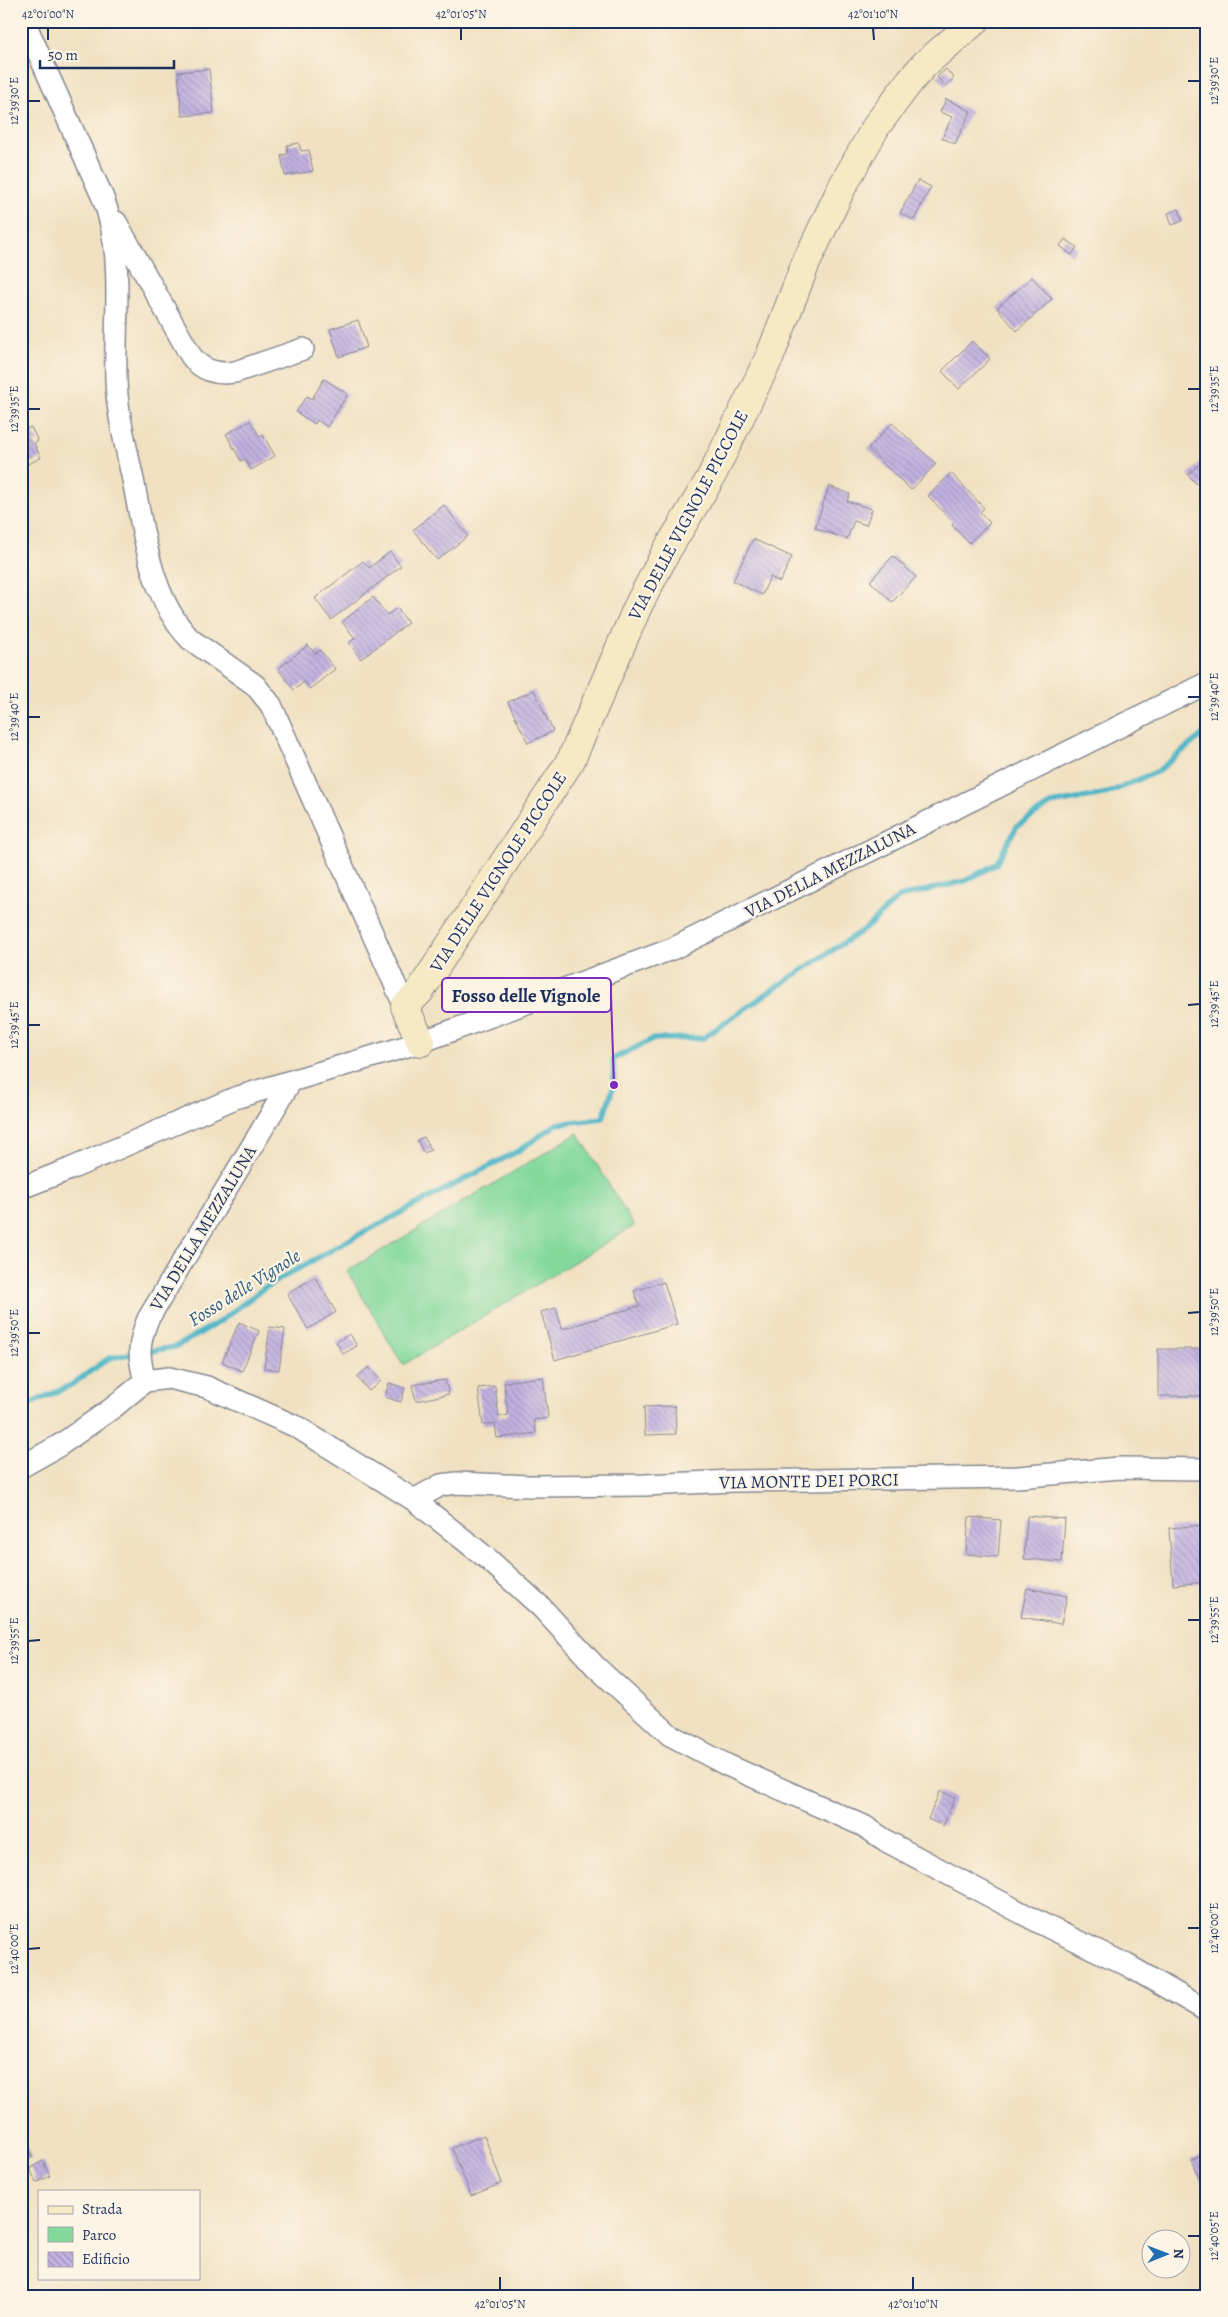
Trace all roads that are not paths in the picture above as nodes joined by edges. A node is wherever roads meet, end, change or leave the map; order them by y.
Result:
1 (24, 21) edge
2 (975, 21) edge
3 (103, 198) junction
4 (302, 349) dead end
5 (1207, 683) edge
6 (405, 1008) junction
7 (432, 1038) junction
8 (291, 1081) junction
9 (21, 1188) edge
10 (145, 1381) junction
11 (21, 1467) edge
12 (1207, 1469) edge
13 (414, 1500) junction
14 (1207, 2011) edge

1 - 3 street
2 - 6 street, VIA DELLE VIGNOLE PICCOLE
3 - 4 street
3 - 6 street
5 - 7 street, VIA DELLA MEZZALUNA
6 - 7 street
7 - 8 street, VIA DELLA MEZZALUNA
8 - 9 street, VIA DELLA MEZZALUNA
8 - 10 street, VIA DELLA MEZZALUNA
10 - 11 street
10 - 13 street
12 - 13 street, VIA MONTE DEI PORCI
13 - 14 street

